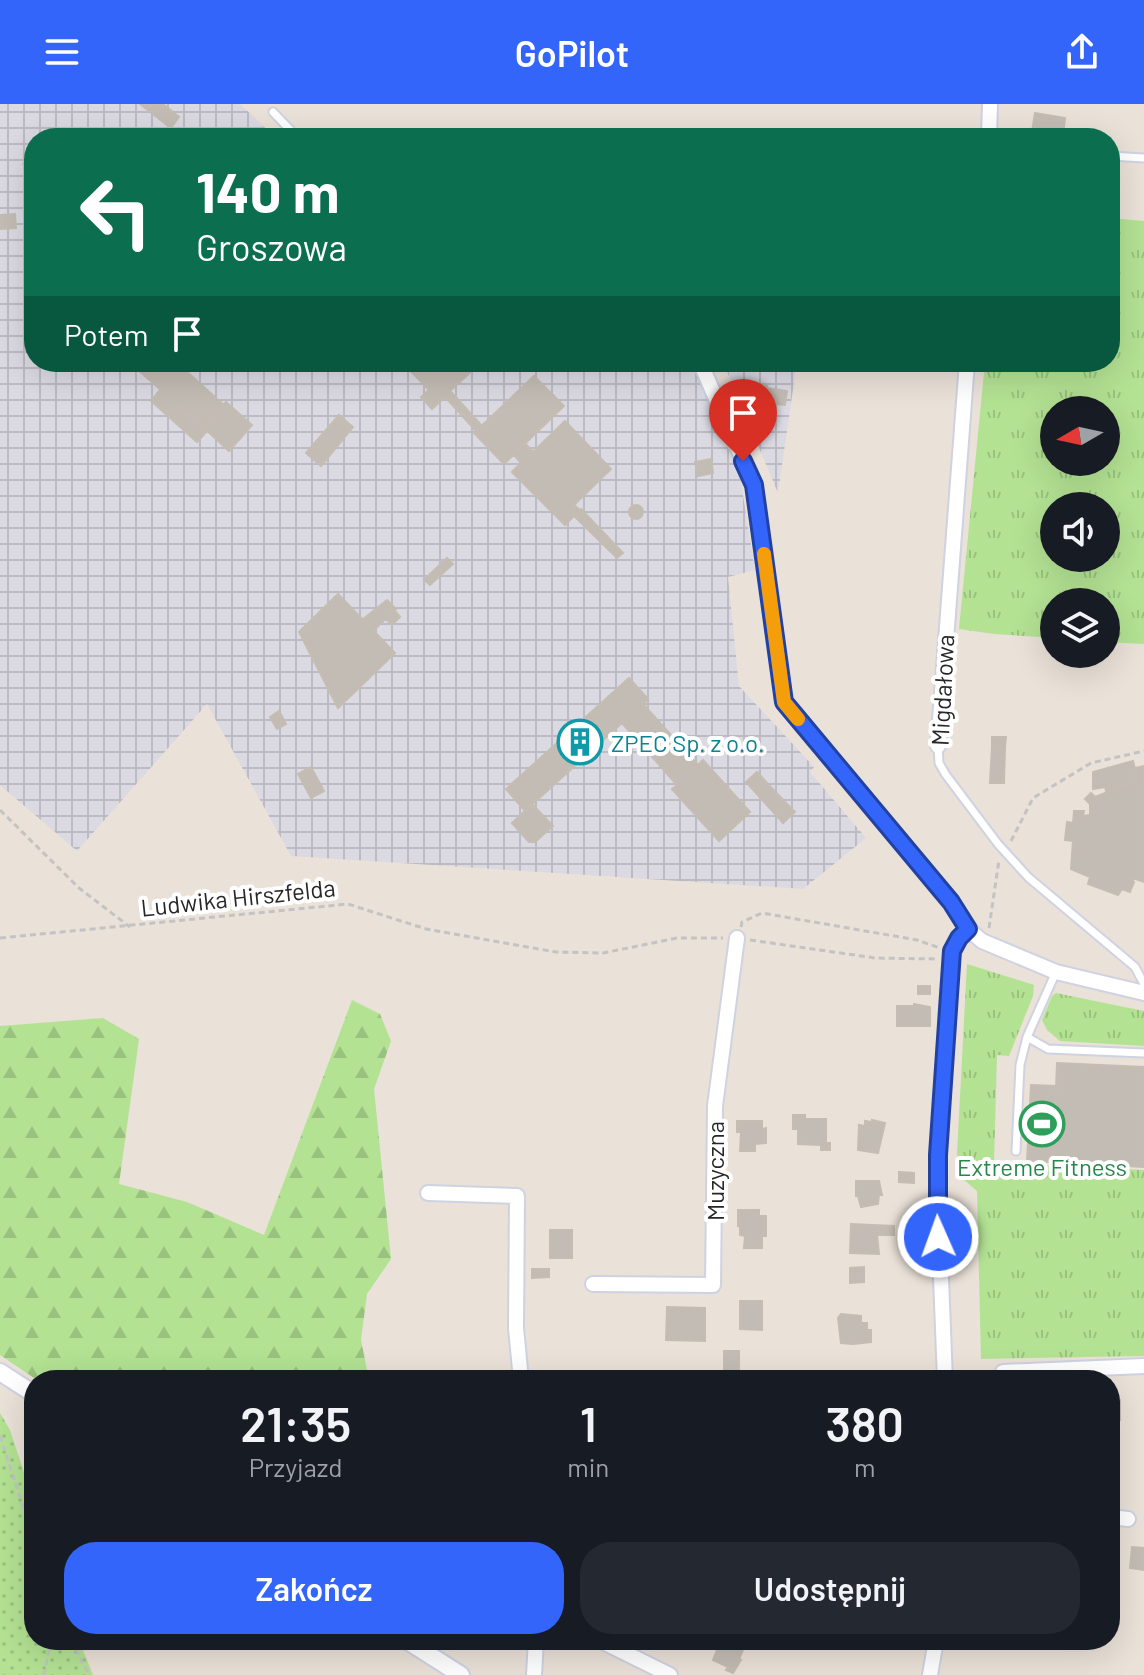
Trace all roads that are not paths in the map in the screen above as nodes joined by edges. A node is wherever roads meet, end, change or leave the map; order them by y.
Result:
1 (990, 104) edge
2 (273, 112) dead end
3 (288, 128) edge
4 (989, 128) edge
5 (1120, 157) edge
6 (1144, 158) edge
7 (704, 372) edge
8 (966, 372) edge
9 (938, 746) joint
10 (968, 929) junction
11 (737, 938) road end
12 (1056, 972) junction
13 (1144, 984) edge
14 (1144, 993) edge
15 (1027, 1037) junction
16 (1144, 1053) edge
17 (1016, 1151) dead end
18 (428, 1193) dead end
19 (593, 1284) dead end
20 (1144, 1366) edge
21 (520, 1370) edge
22 (945, 1370) edge
23 (1050, 1370) edge
24 (0, 1372) edge
25 (24, 1388) edge
26 (1120, 1518) edge
27 (1128, 1519) dead end
28 (422, 1650) edge
29 (535, 1650) edge
30 (619, 1650) edge
31 (934, 1650) edge
32 (461, 1675) edge
33 (534, 1675) edge
34 (670, 1675) edge
35 (930, 1675) edge

1 - 4 street
2 - 3 lane
5 - 6 lane
7 - 10 street
8 - 9 street, Migdałowa
9 - 13 lane, Migdałowa
10 - 12 street
10 - 22 street
11 - 19 street, Muzyczna
12 - 14 street
12 - 15 lane
15 - 16 lane
15 - 17 lane
18 - 21 street
20 - 23 street
24 - 25 street
26 - 27 street
28 - 32 street
29 - 33 street
30 - 34 street
31 - 35 street

